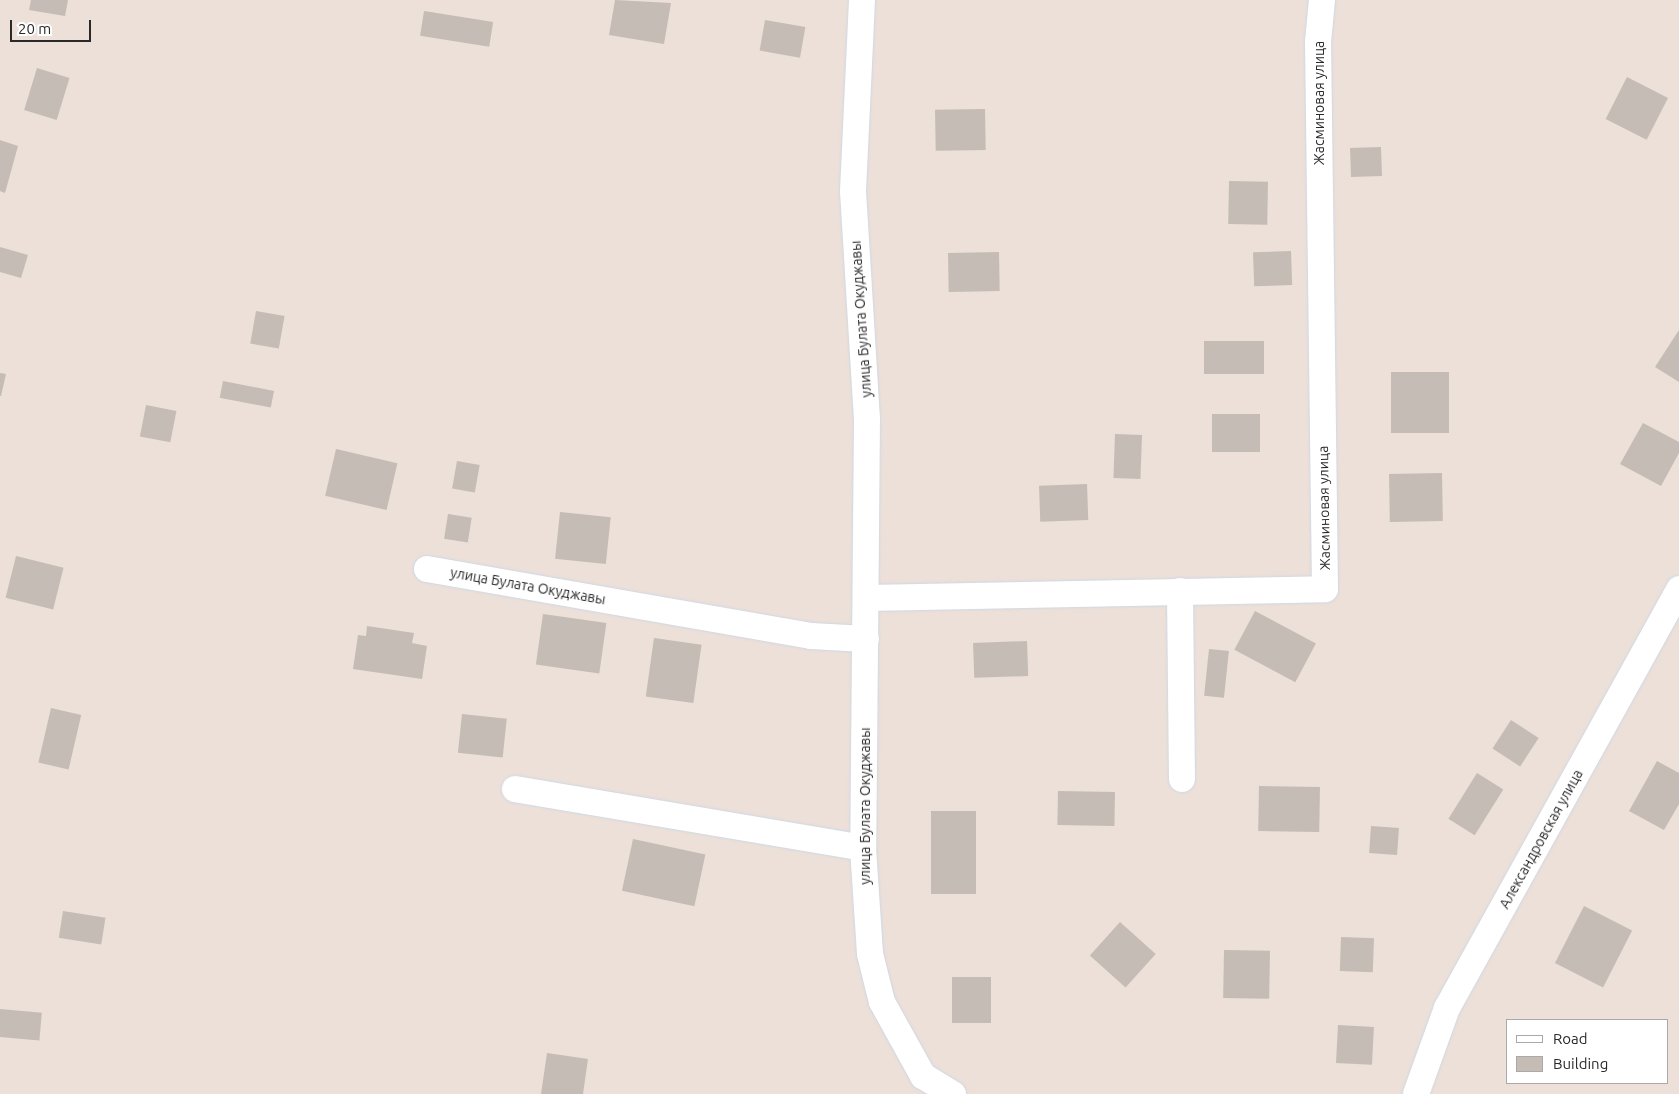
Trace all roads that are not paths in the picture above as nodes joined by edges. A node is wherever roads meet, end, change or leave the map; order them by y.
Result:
1 (862, 0) edge
2 (1322, 0) edge
3 (426, 569) dead end
4 (1679, 589) edge
5 (1180, 591) junction
6 (867, 598) junction
7 (866, 639) junction
8 (1182, 778) dead end
9 (515, 789) dead end
10 (863, 848) junction
11 (953, 1094) edge
12 (1416, 1094) edge

1 - 6 street, улица Булата Окуджавы
2 - 5 street, Жасминовая улица
3 - 7 street, улица Булата Окуджавы
4 - 12 street, Александровская улица
5 - 6 street, Жасминовая улица
5 - 8 street
6 - 7 street, улица Булата Окуджавы
7 - 10 street, улица Булата Окуджавы
9 - 10 street
10 - 11 street, улица Булата Окуджавы

